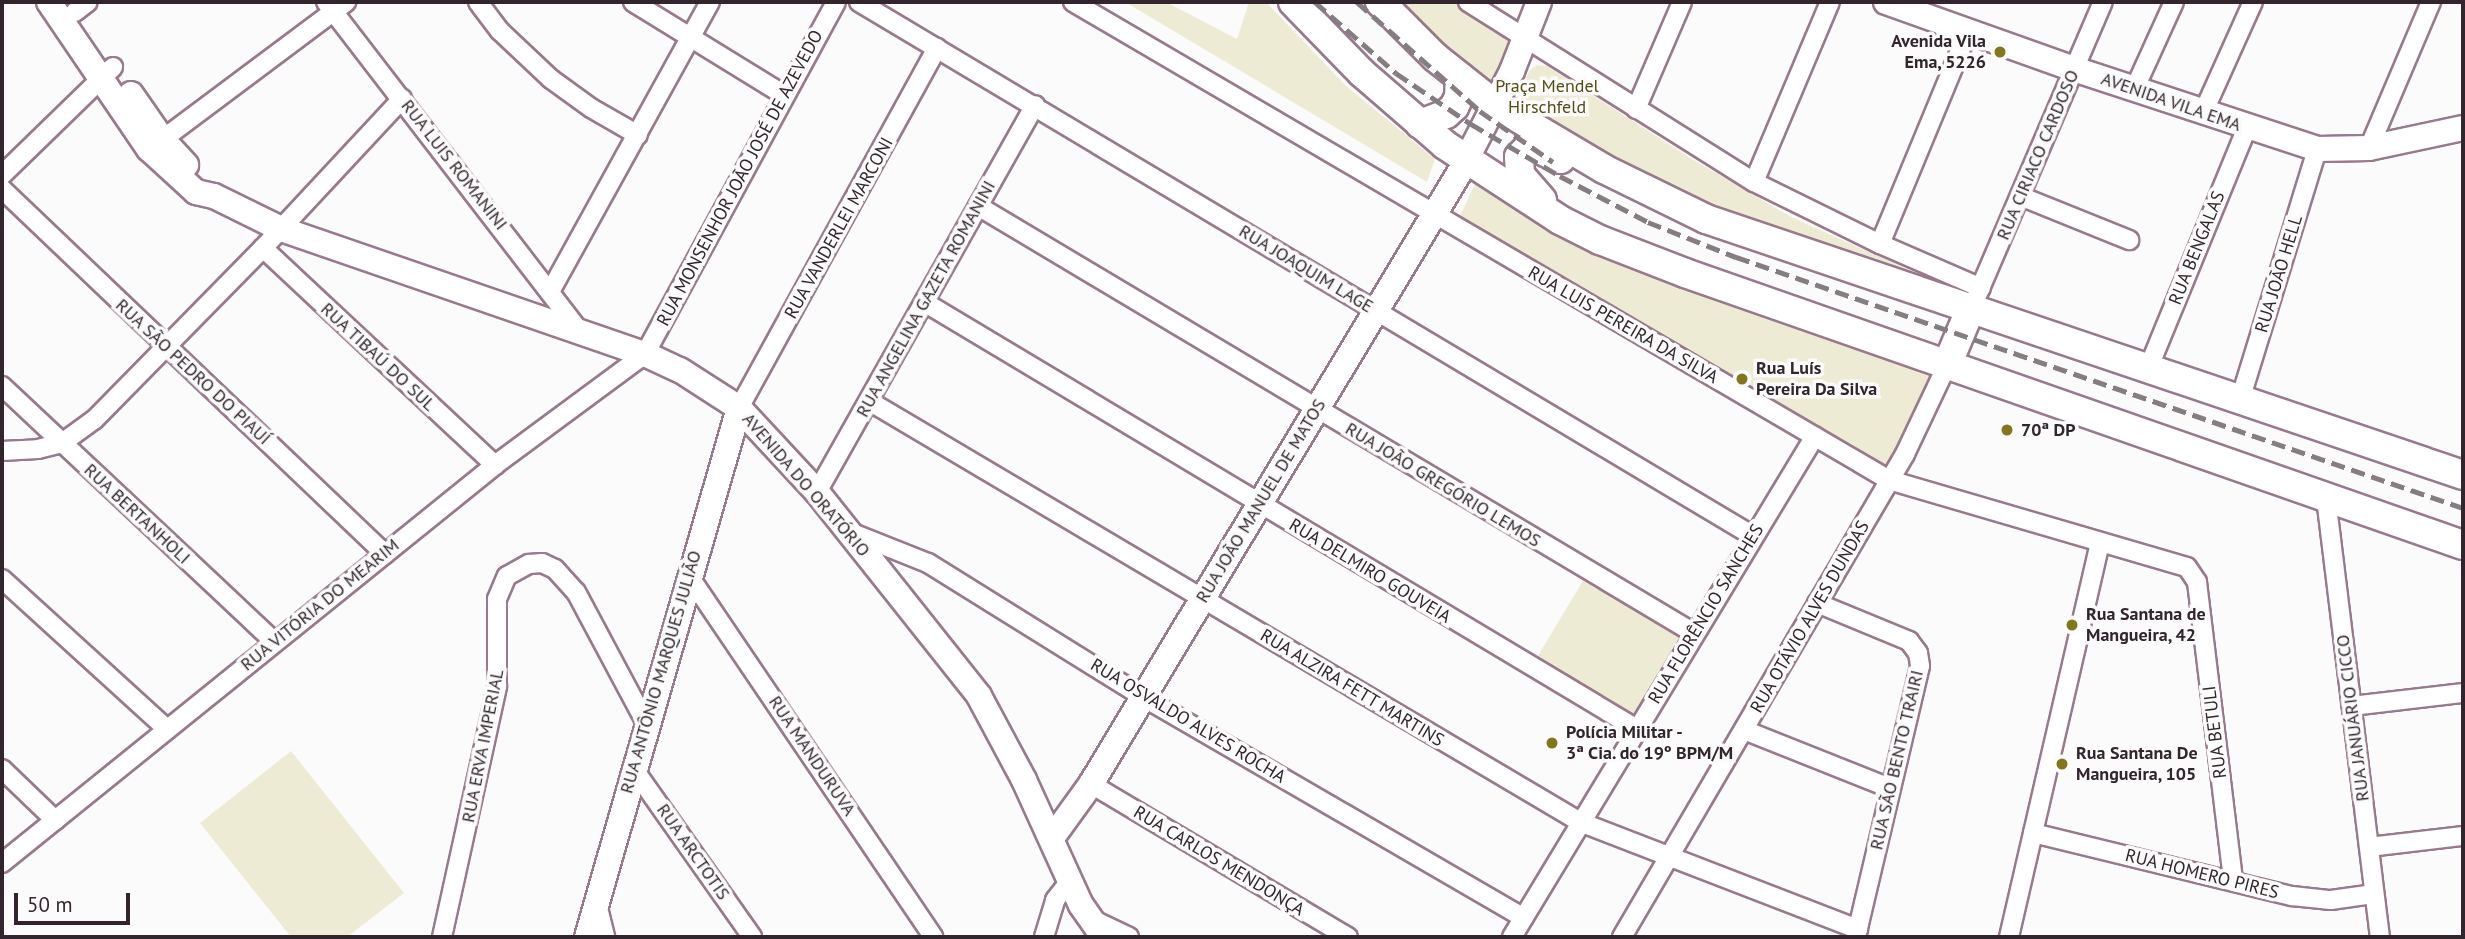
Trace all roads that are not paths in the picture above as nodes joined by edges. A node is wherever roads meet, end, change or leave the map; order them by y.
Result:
1 (49, 2) edge
2 (478, 2) edge
3 (633, 2) edge
4 (710, 2) edge
5 (836, 2) edge
6 (859, 2) edge
7 (1073, 2) edge
8 (1293, 2) edge
9 (1380, 2) edge
10 (1468, 2) edge
11 (1539, 2) edge
12 (1682, 2) edge
13 (1830, 2) edge
14 (1885, 2) edge
15 (2103, 2) edge
16 (2174, 2) edge
17 (2253, 2) edge
18 (2431, 2) edge
19 (77, 5) edge
20 (335, 5) edge
21 (1968, 33) junction
22 (690, 39) junction
23 (1525, 39) junction
24 (937, 48) junction
25 (2074, 69) junction
26 (106, 72) junction
27 (1460, 77) junction
28 (2134, 90) junction
29 (784, 95) junction
30 (402, 99) junction
31 (1035, 105) junction
32 (1496, 105) junction
33 (1636, 110) junction
34 (2203, 113) junction
35 (1420, 124) junction
36 (2247, 128) junction
37 (2463, 128) edge
38 (638, 135) junction
39 (156, 144) junction
40 (2370, 148) junction
41 (2318, 149) junction
42 (1465, 160) junction
43 (2, 175) edge
44 (1755, 182) junction
45 (2, 189) edge
46 (2020, 196) junction
47 (978, 206) junction
48 (1434, 214) junction
49 (1706, 219) junction
50 (1560, 220) junction
51 (281, 229) junction
52 (2129, 240) dead end
53 (1880, 244) junction
54 (263, 248) junction
55 (551, 290) junction
56 (1968, 299) junction
57 (924, 303) junction
58 (1376, 311) junction
59 (579, 330) junction
60 (166, 347) junction
61 (645, 354) junction
62 (1947, 365) junction
63 (2148, 369) junction
64 (2, 386) edge
65 (2240, 400) junction
66 (869, 401) junction
67 (739, 408) junction
68 (1316, 410) junction
69 (1815, 436) junction
70 (62, 443) junction
71 (2, 452) edge
72 (495, 465) junction
73 (2463, 475) edge
74 (1889, 480) junction
75 (817, 492) junction
76 (2326, 498) junction
77 (1258, 505) junction
78 (849, 532) junction
79 (1753, 536) junction
80 (2100, 543) junction
81 (2463, 545) edge
82 (385, 554) junction
83 (689, 576) junction
84 (2, 579) edge
85 (2197, 582) joint
86 (1202, 599) junction
87 (1818, 603) junction
88 (1694, 633) junction
89 (274, 641) junction
90 (2463, 693) edge
91 (1143, 697) junction
92 (2351, 706) junction
93 (646, 723) junction
94 (167, 729) junction
95 (1637, 729) junction
96 (1744, 730) junction
97 (633, 768) junction
98 (2, 769) edge
99 (1091, 784) junction
100 (1890, 788) junction
101 (55, 820) junction
102 (1580, 822) junction
103 (2033, 833) junction
104 (2463, 836) edge
105 (1052, 838) junction
106 (2369, 847) junction
107 (1670, 857) junction
108 (2, 863) edge
109 (1070, 881) junction
110 (2233, 881) junction
111 (2373, 894) junction
112 (597, 904) junction
113 (1524, 918) junction
114 (1096, 928) edge
115 (1857, 933) edge
116 (442, 937) edge
117 (587, 937) edge
118 (605, 937) edge
119 (752, 937) edge
120 (933, 937) edge
121 (1044, 937) edge
122 (1129, 937) edge
123 (1348, 937) edge
124 (1512, 937) edge
125 (1622, 937) edge
126 (2009, 937) edge
127 (2380, 937) edge

1 - 26 main road, AVENIDA DO ORATÓRIO
2 - 38 street
3 - 22 street
4 - 22 street
5 - 29 street, RUA MONSENHOR JOÃO JOSÉ DE AZEVEDO
6 - 24 street, RUA JOAQUIM LAGE
7 - 48 street, RUA LUIS PEREIRA DA SILVA
8 - 35 main road
9 - 27 main road
10 - 23 street
11 - 23 main road, RUA JOÃO MANUEL DE MATOS
12 - 33 street
13 - 44 street
14 - 21 main road, AVENIDA VILA EMA
15 - 25 street, RUA CIRIACO CARDOSO
16 - 28 street
17 - 34 street
18 - 40 street
19 - 26 main road, AVENIDA DO ORATÓRIO
20 - 30 street, RUA LUIS ROMANINI
20 - 39 street
21 - 25 main road, AVENIDA VILA EMA
21 - 53 street
22 - 29 street
22 - 38 street
23 - 32 main road, RUA JOÃO MANUEL DE MATOS
23 - 33 street
24 - 31 street, RUA JOAQUIM LAGE
24 - 67 street, RUA VANDERLEI MARCONI
25 - 28 main road, AVENIDA VILA EMA
25 - 46 street, RUA CIRIACO CARDOSO
26 - 39 main road, AVENIDA DO ORATÓRIO
26 - 43 street
27 - 32 main road
27 - 35 main road
28 - 34 main road, AVENIDA VILA EMA
29 - 61 street, RUA MONSENHOR JOÃO JOSÉ DE AZEVEDO
30 - 51 street
30 - 55 street, RUA LUIS ROMANINI
31 - 47 street, RUA ANGELINA GAZETA ROMANINI
31 - 58 street, RUA JOAQUIM LAGE
32 - 42 main road, RUA JOÃO MANUEL DE MATOS
32 - 49 main road
33 - 44 street
34 - 36 main road, AVENIDA VILA EMA
35 - 42 main road
36 - 41 main road, AVENIDA VILA EMA
36 - 63 street, RUA BENGALAS
37 - 40 main road, AVENIDA VILA EMA
38 - 55 street
39 - 51 main road, AVENIDA DO ORATÓRIO
40 - 41 main road, AVENIDA VILA EMA
41 - 65 street, RUA JOÃO HELL
42 - 48 main road, RUA JOÃO MANUEL DE MATOS
42 - 50 main road
44 - 53 street
45 - 60 street, RUA SÃO PEDRO DO PIAUÍ
46 - 52 street
46 - 56 street, RUA CIRIACO CARDOSO
47 - 57 street, RUA ANGELINA GAZETA ROMANINI
47 - 68 street, RUA JOÃO GREGÓRIO LEMOS
48 - 58 main road, RUA JOÃO MANUEL DE MATOS
48 - 69 street, RUA LUIS PEREIRA DA SILVA
49 - 50 main road
49 - 56 main road
50 - 62 main road
51 - 54 street
51 - 59 main road, AVENIDA DO ORATÓRIO
53 - 56 street
54 - 60 street
54 - 72 street, RUA TIBAÚ DO SUL
55 - 59 street, RUA LUIS ROMANINI
56 - 62 main road
56 - 63 main road
57 - 66 street, RUA ANGELINA GAZETA ROMANINI
57 - 77 street, RUA DELMIRO GOUVEIA
58 - 68 main road, RUA JOÃO MANUEL DE MATOS
58 - 79 street, RUA JOAQUIM LAGE
59 - 61 main road, AVENIDA DO ORATÓRIO
60 - 70 street
60 - 82 street, RUA SÃO PEDRO DO PIAUÍ
61 - 67 main road, AVENIDA DO ORATÓRIO
61 - 72 street, RUA VITÓRIA DO MEARIM
62 - 74 street, RUA OTÁVIO ALVES DUNDAS
62 - 76 main road
63 - 65 main road
64 - 70 street, RUA BERTANHOLI
65 - 73 main road
66 - 75 street, RUA ANGELINA GAZETA ROMANINI
66 - 86 street, RUA ALZIRA FETT MARTINS
67 - 75 main road, AVENIDA DO ORATÓRIO
67 - 83 main road, RUA ANTÔNIO MARQUES JULIÃO
68 - 77 main road, RUA JOÃO MANUEL DE MATOS
68 - 88 street, RUA JOÃO GREGÓRIO LEMOS
69 - 74 street, RUA LUIS PEREIRA DA SILVA
69 - 79 street, RUA FLORÊNCIO SANCHES
70 - 71 street
70 - 89 street, RUA BERTANHOLI
72 - 82 street, RUA VITÓRIA DO MEARIM
74 - 80 street, RUA LUIS PEREIRA DA SILVA
74 - 87 street, RUA OTÁVIO ALVES DUNDAS
75 - 78 main road, AVENIDA DO ORATÓRIO
76 - 81 main road
76 - 92 street, RUA JANUÁRIO CICCO
77 - 86 main road, RUA JOÃO MANUEL DE MATOS
77 - 95 street, RUA DELMIRO GOUVEIA
78 - 91 street, RUA OSVALDO ALVES ROCHA
78 - 105 main road, AVENIDA DO ORATÓRIO
79 - 88 street, RUA FLORÊNCIO SANCHES
80 - 85 street, RUA LUIS PEREIRA DA SILVA
80 - 103 street
82 - 89 street, RUA VITÓRIA DO MEARIM
83 - 93 main road, RUA ANTÔNIO MARQUES JULIÃO
83 - 120 street, RUA MANDURUVA
84 - 94 street
85 - 110 street, RUA BETULI
86 - 91 main road, RUA JOÃO MANUEL DE MATOS
86 - 102 street, RUA ALZIRA FETT MARTINS
87 - 96 street, RUA OTÁVIO ALVES DUNDAS
87 - 100 street, RUA SÃO BENTO TRAIRI
88 - 95 street, RUA FLORÊNCIO SANCHES
89 - 94 street, RUA VITÓRIA DO MEARIM
90 - 92 street
91 - 99 main road, RUA JOÃO MANUEL DE MATOS
91 - 113 street, RUA OSVALDO ALVES ROCHA
92 - 106 street, RUA JANUÁRIO CICCO
93 - 97 main road, RUA ANTÔNIO MARQUES JULIÃO
93 - 116 street, RUA ERVA IMPERIAL
94 - 101 street, RUA VITÓRIA DO MEARIM
95 - 102 street, RUA FLORÊNCIO SANCHES
96 - 100 street
96 - 107 street, RUA OTÁVIO ALVES DUNDAS
97 - 112 main road, RUA ANTÔNIO MARQUES JULIÃO
97 - 119 street, RUA ARCTOTIS
98 - 101 street
99 - 105 main road, RUA JOÃO MANUEL DE MATOS
99 - 123 street, RUA CARLOS MENDONÇA
100 - 115 street, RUA SÃO BENTO TRAIRI
101 - 108 street, RUA VITÓRIA DO MEARIM
102 - 107 street, RUA ALZIRA FETT MARTINS
102 - 113 street, RUA FLORÊNCIO SANCHES
103 - 110 street, RUA HOMERO PIRES
103 - 126 street
104 - 106 street
105 - 109 main road, AVENIDA DO ORATÓRIO
106 - 111 street, RUA JANUÁRIO CICCO
107 - 115 street, RUA ALZIRA FETT MARTINS
107 - 125 street, RUA OTÁVIO ALVES DUNDAS
109 - 114 main road, AVENIDA DO ORATÓRIO
109 - 121 street
110 - 111 street, RUA HOMERO PIRES
111 - 127 street, RUA JANUÁRIO CICCO
112 - 117 main road, RUA ANTÔNIO MARQUES JULIÃO
112 - 118 street
113 - 124 street, RUA FLORÊNCIO SANCHES
114 - 122 street

